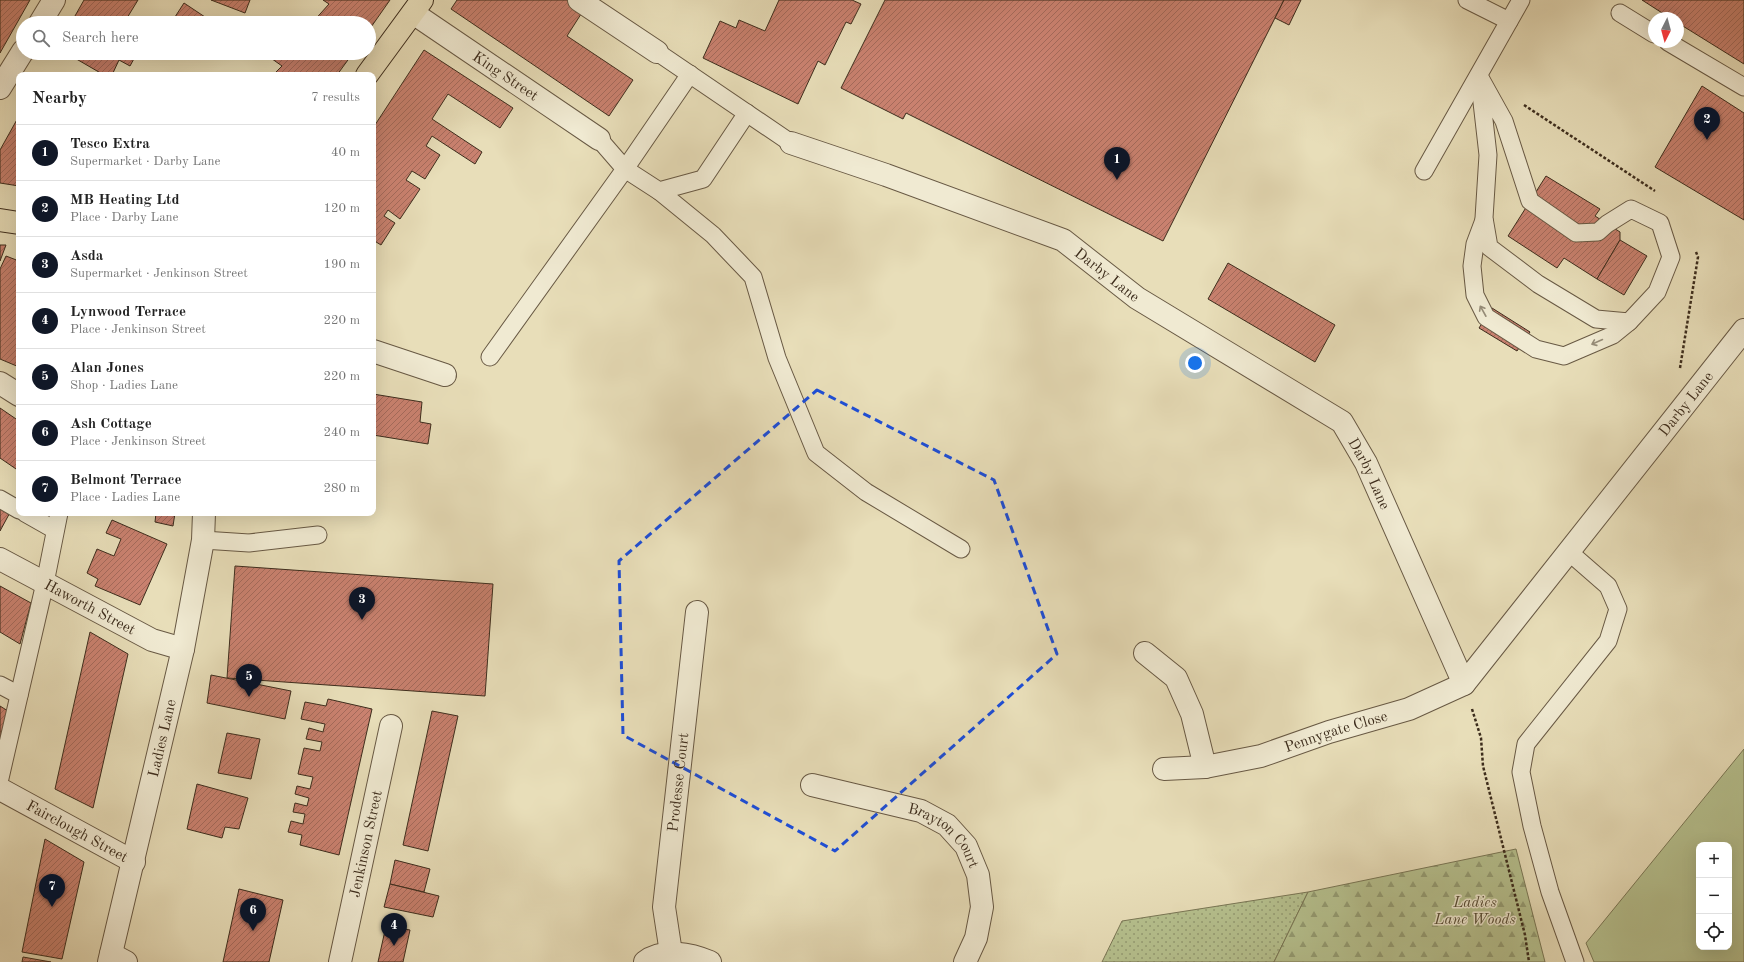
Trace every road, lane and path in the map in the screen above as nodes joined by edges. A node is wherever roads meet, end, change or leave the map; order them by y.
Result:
1 (54, 0) edge
2 (579, 0) edge
3 (1467, 0) edge
4 (1521, 0) edge
5 (418, 6) edge
6 (1620, 13) dead end
7 (44, 16) edge
8 (1509, 21) junction
9 (1648, 30) edge
10 (1678, 48) edge
11 (657, 52) joint
12 (17, 60) edge
13 (369, 72) edge
14 (690, 74) junction
15 (1479, 76) junction
16 (1744, 87) edge
17 (0, 88) edge
18 (747, 113) junction
19 (599, 139) joint
20 (791, 143) joint
21 (625, 169) junction
22 (1424, 170) dead end
23 (659, 191) junction
24 (1484, 218) junction
25 (0, 220) edge
26 (16, 223) edge
27 (1629, 322) junction
28 (1744, 330) edge
29 (376, 352) edge
30 (490, 357) dead end
31 (444, 375) dead end
32 (0, 383) edge
33 (16, 393) edge
34 (0, 499) edge
35 (16, 508) edge
36 (30, 516) edge
37 (58, 516) edge
38 (204, 516) edge
39 (56, 530) junction
40 (318, 535) dead end
41 (203, 540) junction
42 (961, 549) dead end
43 (1569, 552) junction
44 (0, 559) edge
45 (45, 583) junction
46 (697, 612) dead end
47 (183, 649) junction
48 (1145, 653) dead end
49 (1464, 684) junction
50 (0, 685) edge
51 (19, 695) junction
52 (391, 726) dead end
53 (1205, 767) junction
54 (1164, 768) dead end
55 (0, 778) edge
56 (812, 785) dead end
57 (0, 789) edge
58 (134, 862) junction
59 (671, 953) junction
60 (116, 959) edge
61 (340, 962) edge
62 (645, 962) edge
63 (710, 962) edge
64 (964, 962) edge
65 (1529, 962) edge
66 (1575, 962) edge

1 - 7 street
2 - 11 street
3 - 8 lane
4 - 8 lane
5 - 13 highway
5 - 19 street, King Street
6 - 9 lane
8 - 15 lane
10 - 16 lane
11 - 14 lane
12 - 17 street
14 - 18 lane
14 - 21 lane
15 - 22 lane
15 - 24 lane
15 - 27 lane
18 - 20 lane
18 - 23 lane
19 - 21 lane
20 - 49 street, Darby Lane
21 - 23 lane
21 - 30 lane
23 - 42 lane
24 - 27 lane
27 -> 24 lane
25 - 26 highway
28 - 43 street, Darby Lane
29 - 31 street
32 - 33 street
34 - 35 lane
36 - 39 lane
37 - 39 lane
38 - 41 street, Ladies Lane
39 - 45 lane
40 - 41 lane
41 - 47 street, Ladies Lane
43 - 49 street, Darby Lane
43 - 66 lane
44 - 45 street, Haworth Street
45 - 47 street, Haworth Street
45 - 51 lane
46 - 59 street, Prodesse Court
47 - 58 street, Ladies Lane
48 - 53 street
49 - 53 street, Pennygate Close
49 - 65 path
50 - 51 lane
51 - 55 lane
52 - 61 street, Jenkinson Street
53 - 54 street, Pennygate Close
56 - 64 street, Brayton Court
57 - 58 street, Fairclough Street
58 - 60 street, Ladies Lane
59 - 62 street
59 - 63 street

